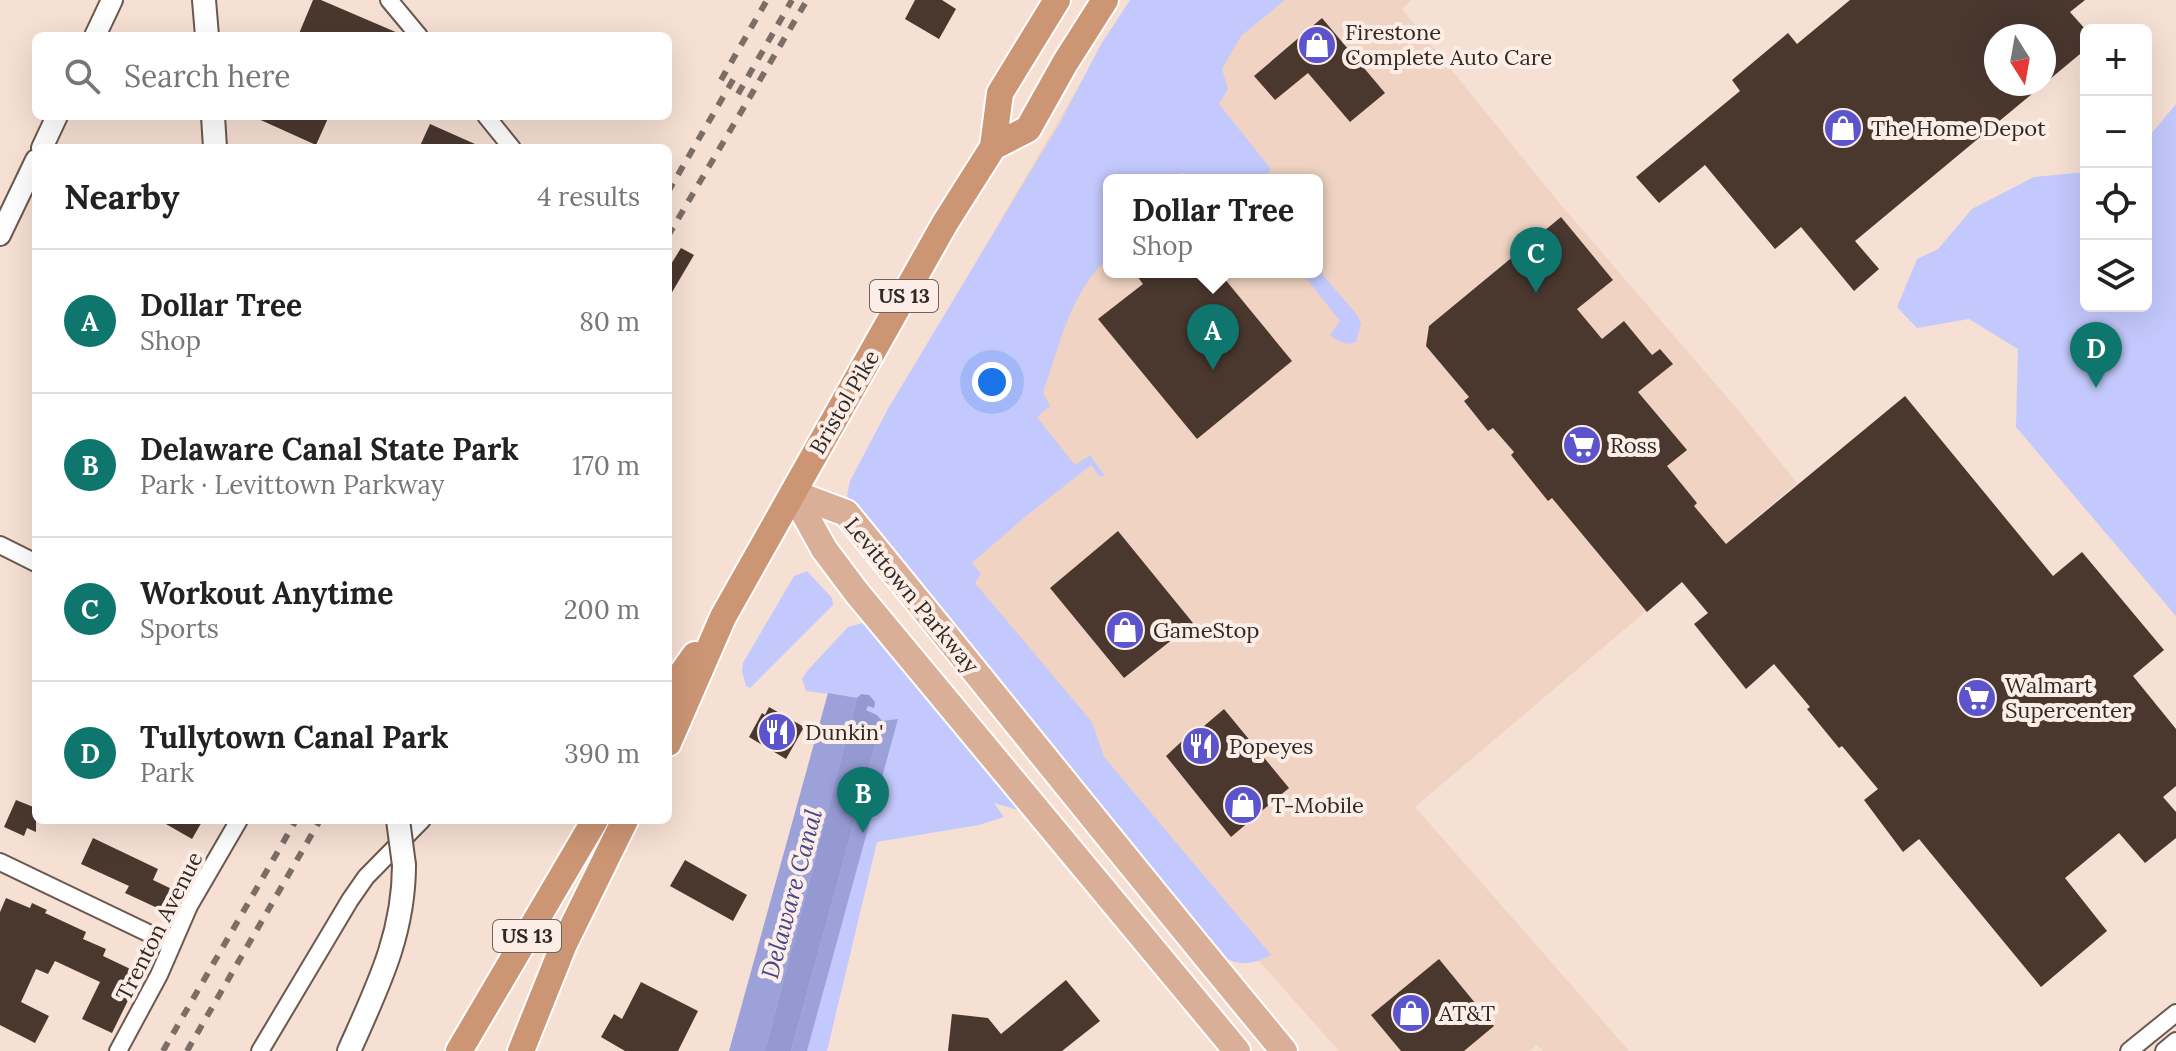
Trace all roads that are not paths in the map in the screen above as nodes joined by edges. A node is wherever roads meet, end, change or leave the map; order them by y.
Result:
1 (112, 0) edge
2 (204, 0) edge
3 (389, 0) edge
4 (1057, 0) edge
5 (1105, 0) edge
6 (97, 32) edge
7 (207, 32) edge
8 (416, 32) edge
9 (55, 120) edge
10 (213, 120) edge
11 (489, 120) edge
12 (44, 144) edge
13 (215, 144) edge
14 (509, 144) edge
15 (993, 147) junction
16 (32, 168) edge
17 (0, 235) edge
18 (793, 493) junction
19 (0, 545) edge
20 (32, 561) edge
21 (723, 617) junction
22 (672, 687) edge
23 (672, 734) edge
24 (237, 824) edge
25 (399, 824) edge
26 (418, 824) edge
27 (593, 824) edge
28 (623, 824) edge
29 (0, 862) edge
30 (171, 944) junction
31 (2176, 1013) edge
32 (2176, 1041) edge
33 (118, 1051) edge
34 (260, 1051) edge
35 (349, 1051) edge
36 (459, 1051) edge
37 (521, 1051) edge
38 (1237, 1051) edge
39 (1284, 1051) edge
40 (2129, 1051) edge
41 (2164, 1051) edge

1 - 6 street
2 - 7 main road
3 - 8 street
4 - 15 highway, Bristol Pike / US 13
5 - 15 highway, Bristol Pike / US 13
9 - 12 street
10 - 13 main road
11 - 14 street
15 - 18 highway, Bristol Pike / US 13
16 - 17 street
18 - 21 highway, Bristol Pike / US 13
18 - 38 main road, Levittown Parkway
18 - 39 main road, Levittown Parkway
19 - 20 street
21 - 22 highway, Bristol Pike / US 13
21 - 23 highway, Bristol Pike / US 13
24 - 30 street, Trenton Avenue
25 - 35 main road, bridge
26 - 34 street
27 - 36 highway, US 13
28 - 37 highway, US 13
29 - 30 street
30 - 33 street, Trenton Avenue
31 - 40 street
32 - 41 street

